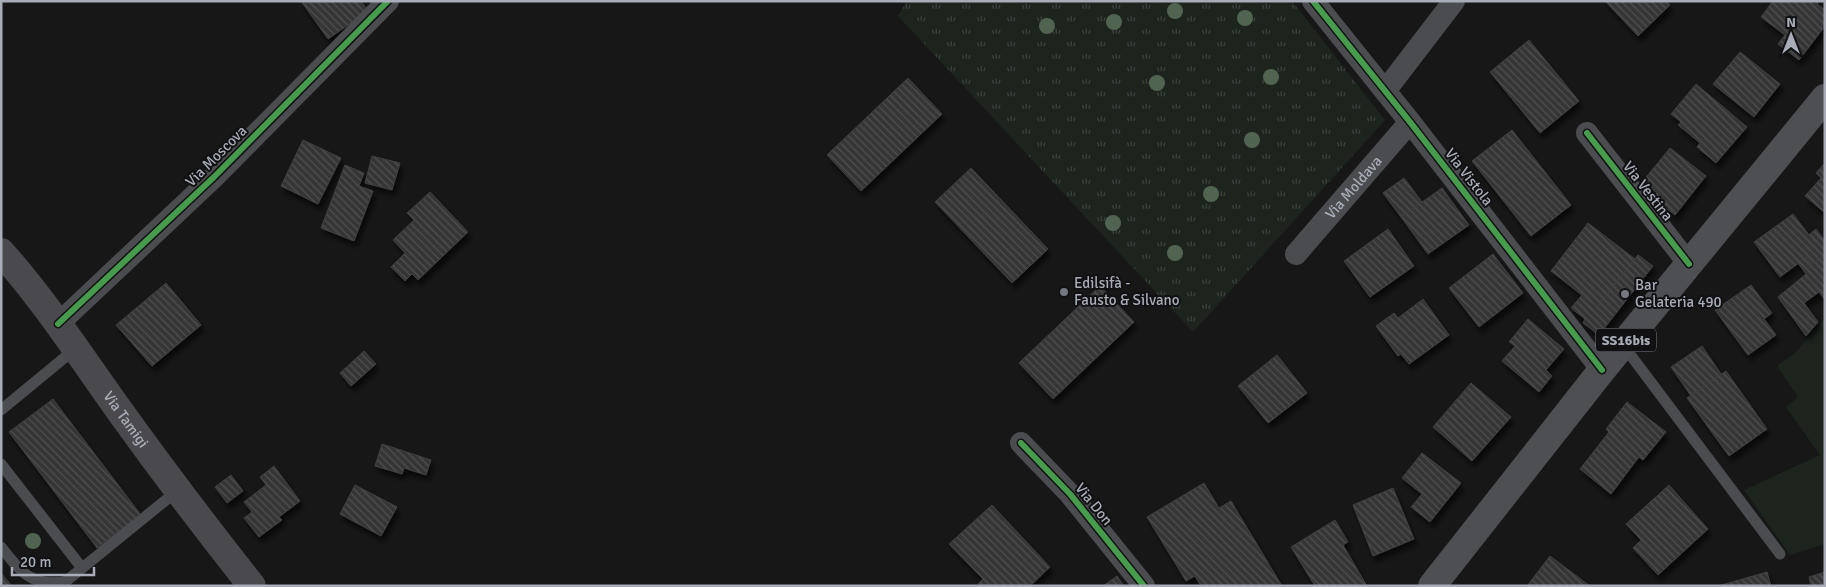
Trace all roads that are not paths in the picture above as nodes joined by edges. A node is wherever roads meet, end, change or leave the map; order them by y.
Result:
1 (388, 1) edge
2 (1314, 1) edge
3 (1454, 1) edge
4 (1386, 91) junction
5 (1825, 98) edge
6 (1410, 122) junction
7 (1587, 133) dead end
8 (1, 252) edge
9 (1296, 254) dead end
10 (1689, 264) junction
11 (58, 324) junction
12 (1623, 345) junction
13 (76, 349) junction
14 (1602, 370) junction
15 (1, 410) edge
16 (1021, 442) dead end
17 (1, 464) edge
18 (177, 491) junction
19 (1, 547) edge
20 (1780, 554) dead end
21 (82, 568) junction
22 (252, 586) edge
23 (1144, 586) edge
24 (1432, 586) edge

1 - 11 street, Via Moscova
2 - 4 street, Via Vistola
3 - 4 street
4 - 6 street, Via Vistola
5 - 10 main road, SS16bis
6 - 9 street, Via Moldava
6 - 14 street, Via Vistola
7 - 10 street, Via Vestina
8 - 11 street, Via Tamigi
10 - 12 main road, SS16bis
11 - 13 street, Via Tamigi
12 - 14 main road, SS16bis
12 - 20 lane
13 - 15 lane
13 - 18 street, Via Tamigi
14 - 24 main road, SS16bis
16 - 23 street, Via Don
17 - 21 lane
18 - 21 lane
18 - 22 street, Via Tamigi
19 - 21 lane

